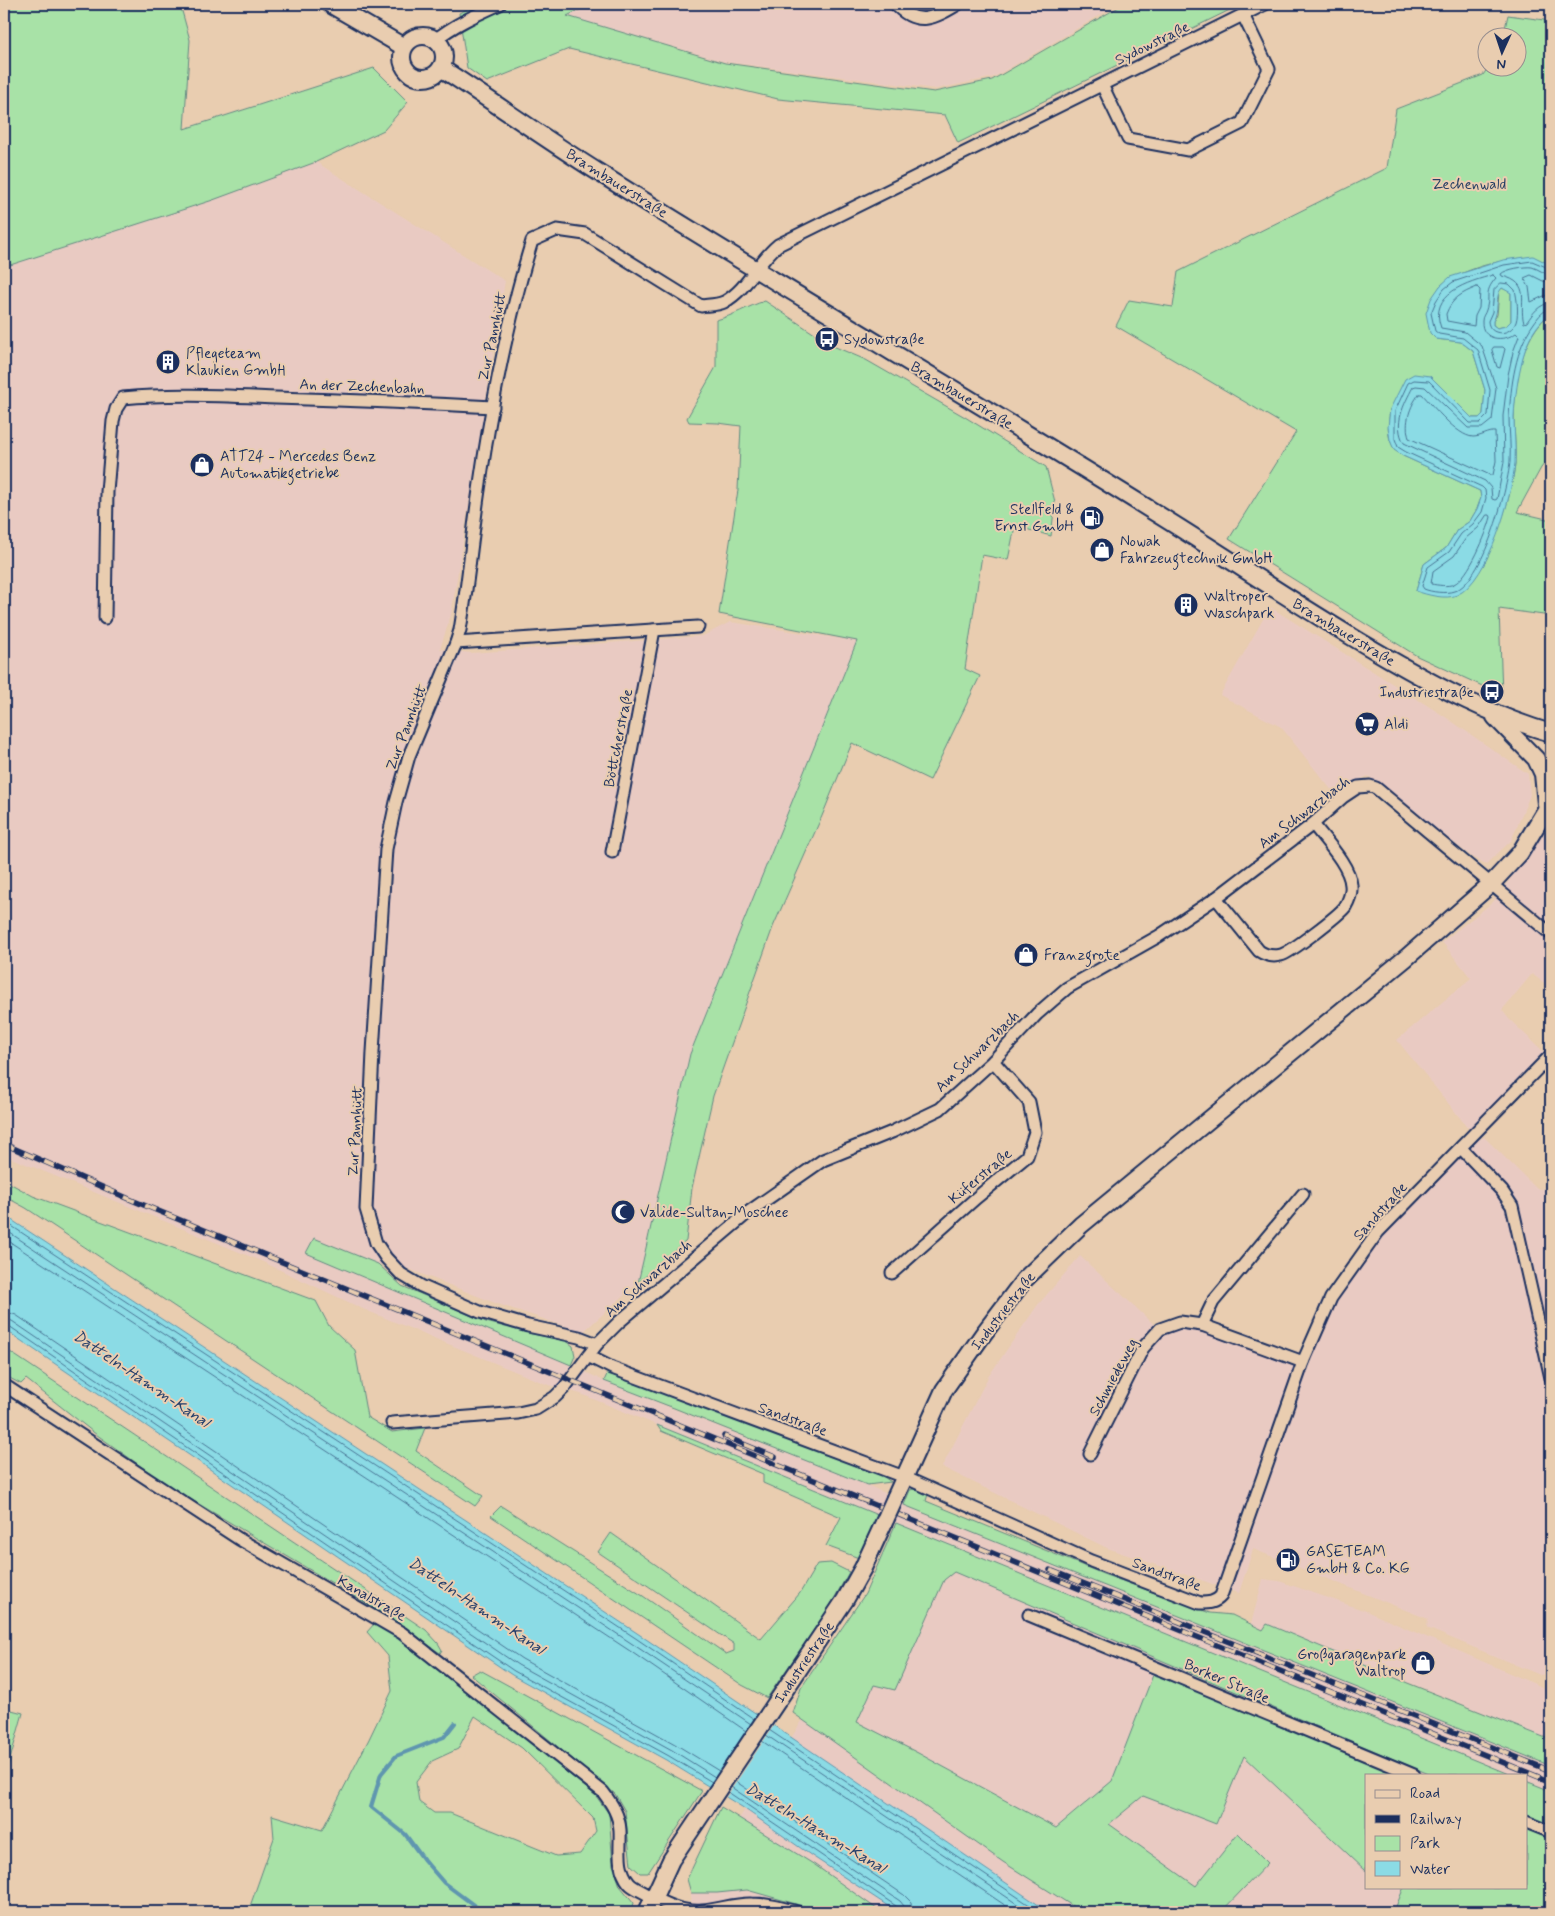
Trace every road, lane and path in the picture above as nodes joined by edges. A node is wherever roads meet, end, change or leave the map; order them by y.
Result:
1 (330, 4) edge
2 (500, 4) edge
3 (895, 4) edge
4 (958, 4) edge
5 (1265, 4) edge
6 (1243, 15) junction
7 (435, 40) junction
8 (404, 47) junction
9 (441, 68) junction
10 (1102, 85) junction
11 (756, 270) junction
12 (493, 407) junction
13 (105, 618) dead end
14 (698, 627) dead end
15 (654, 630) junction
16 (456, 643) junction
17 (1489, 712) junction
18 (1551, 733) edge
19 (1551, 792) edge
20 (1547, 808) junction
21 (1313, 824) junction
22 (612, 852) dead end
23 (1492, 884) junction
24 (1216, 898) junction
25 (1551, 934) edge
26 (1551, 1056) edge
27 (993, 1061) junction
28 (1461, 1148) junction
29 (1303, 1194) dead end
30 (892, 1273) dead end
31 (1202, 1325) junction
32 (597, 1344) junction
33 (588, 1356) junction
34 (1303, 1362) junction
35 (1551, 1378) edge
36 (4, 1385) edge
37 (392, 1423) dead end
38 (1090, 1454) dead end
39 (904, 1477) junction
40 (1029, 1614) dead end
41 (1412, 1774) edge
42 (1528, 1823) edge
43 (1551, 1832) edge
44 (650, 1905) edge
45 (797, 1912) edge

1 - 8 main road
2 - 7 street
3 - 4 street
5 - 6 street, Sydowstraße
6 - 10 street, Sydowstraße
6 - 10 street
7 - 8 main road
7 - 9 main road
8 - 9 main road
9 - 11 main road, Brambauerstraße
10 - 11 street, Sydowstraße
11 - 12 street, Zur Pannhütt
11 - 17 main road, Brambauerstraße
12 - 13 street, An der Zechenbahn
12 - 16 street, Zur Pannhütt
14 - 15 street
15 - 16 street
15 - 22 street, Böttcherstraße
16 - 32 street, Zur Pannhütt
17 - 18 main road, Brambauerstraße
17 - 20 main road, Brambauerstraße
19 - 20 main road, Industriestraße
20 - 23 main road, Industriestraße
21 - 23 street, Am Schwarzbach
21 - 24 street, Am Schwarzbach
21 - 24 street
23 - 25 street
23 - 39 main road, Industriestraße
24 - 27 street, Am Schwarzbach
26 - 28 street, Sandstraße
27 - 30 street, Küferstraße
27 - 32 street, Am Schwarzbach
28 - 34 street, Sandstraße
28 - 35 street
29 - 31 street
31 - 34 street, Schmiedeweg
31 - 38 street, Schmiedeweg
32 - 33 street, Am Schwarzbach
33 - 37 street, Am Schwarzbach
33 - 39 street, Sandstraße
34 - 39 street, Sandstraße
36 - 44 street, Kanalstraße
39 - 44 main road, Industriestraße, bridge
40 - 41 street, Borker Straße
42 - 43 street
44 - 45 street, Kanalstraße

